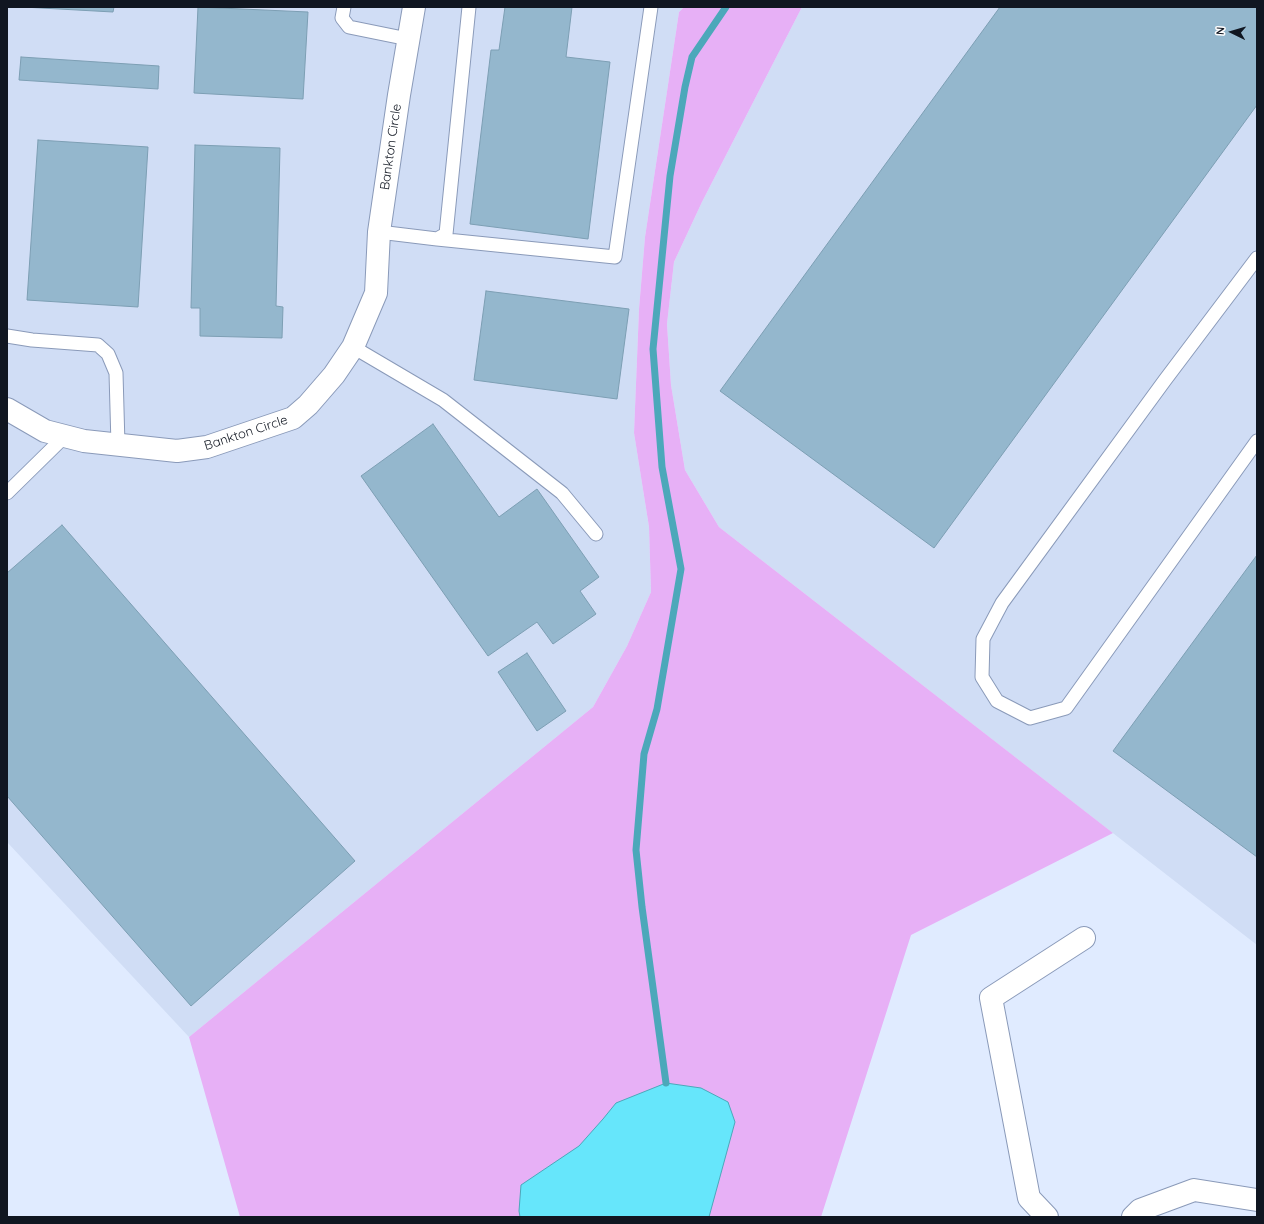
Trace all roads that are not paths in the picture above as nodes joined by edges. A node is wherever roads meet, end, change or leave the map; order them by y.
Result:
1 (344, 7) edge
2 (414, 7) edge
3 (469, 7) edge
4 (651, 7) edge
5 (408, 39) junction
6 (379, 232) junction
7 (437, 238) junction
8 (1257, 258) edge
9 (7, 336) edge
10 (353, 347) junction
11 (7, 409) edge
12 (65, 436) junction
13 (1257, 441) edge
14 (118, 445) junction
15 (7, 493) edge
16 (596, 534) dead end
17 (1084, 938) dead end
18 (1257, 1200) edge
19 (1047, 1217) edge
20 (1133, 1217) edge

1 - 5 lane
2 - 5 street, Bankton Circle
3 - 7 lane
4 - 7 lane
5 - 6 street, Bankton Circle
6 - 7 lane
6 - 10 street, Bankton Circle
8 - 13 lane
9 - 14 lane
10 - 14 street, Bankton Circle
10 - 16 lane
11 - 12 street, Bankton Circle
12 - 14 street, Bankton Circle
12 - 15 lane
17 - 19 street
18 - 20 street

